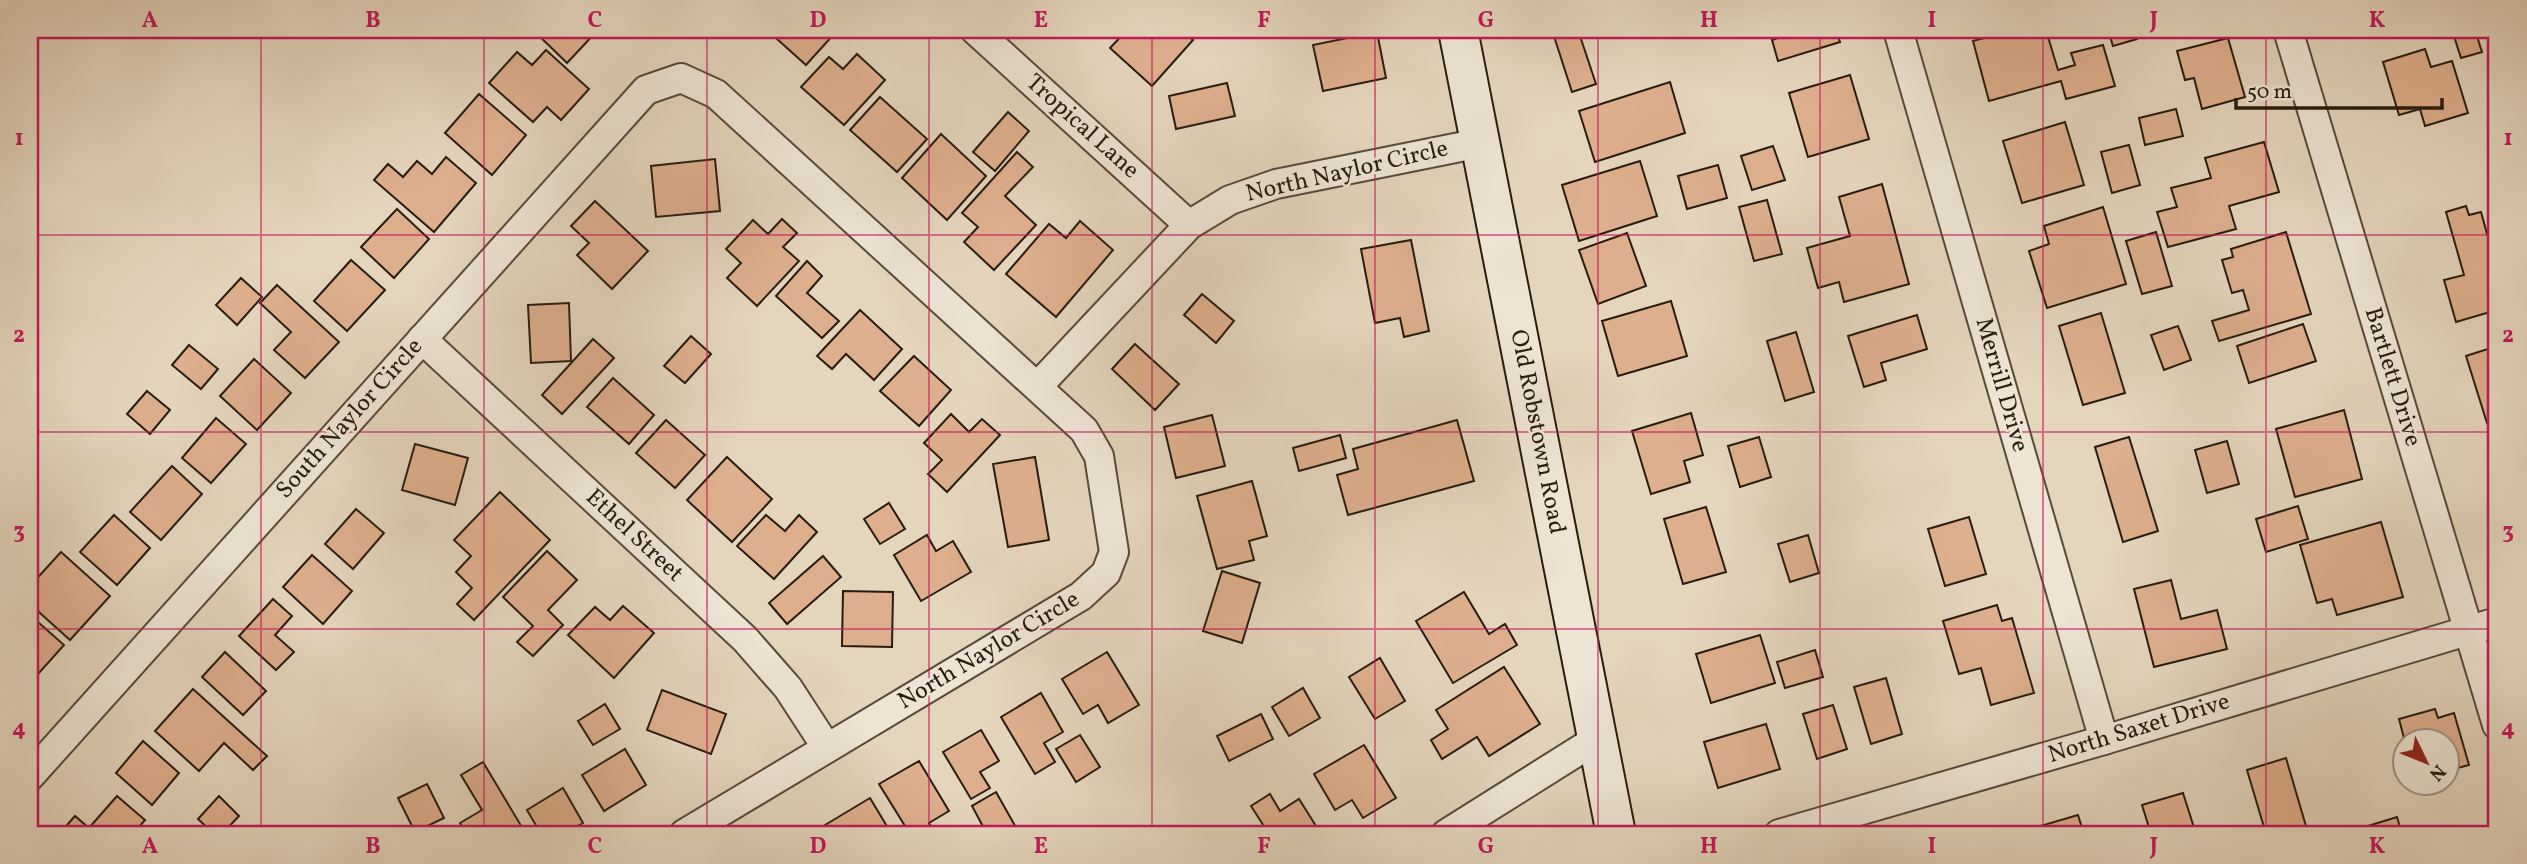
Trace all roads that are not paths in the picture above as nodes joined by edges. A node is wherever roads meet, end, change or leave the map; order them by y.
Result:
1 (975, 30) edge
2 (1458, 30) edge
3 (1898, 30) edge
4 (2288, 30) edge
5 (681, 78) joint
6 (1480, 143) junction
7 (1189, 225) junction
8 (422, 339) junction
9 (1038, 386) junction
10 (2497, 622) edge
11 (2468, 630) junction
12 (2497, 725) edge
13 (1597, 739) junction
14 (2104, 740) junction
15 (827, 748) junction
16 (30, 776) edge
17 (684, 834) edge
18 (1446, 834) edge
19 (1616, 834) edge
20 (1779, 834) edge

1 - 7 street, Tropical Lane
2 - 6 street, Old Robstown Road
3 - 14 street, Merrill Drive
4 - 11 street, Bartlett Drive
5 - 8 street, South Naylor Circle
5 - 9 street, North Naylor Circle
6 - 7 street, North Naylor Circle
6 - 13 street, Old Robstown Road
7 - 9 street, North Naylor Circle
8 - 15 street, Ethel Street
8 - 16 street, South Naylor Circle
9 - 15 street, North Naylor Circle
10 - 11 street, North Saxet Drive
11 - 12 street, Bartlett Drive
11 - 14 street, North Saxet Drive
13 - 18 street
13 - 19 street, Old Robstown Road
14 - 20 street, North Saxet Drive
15 - 17 street, North Naylor Circle

